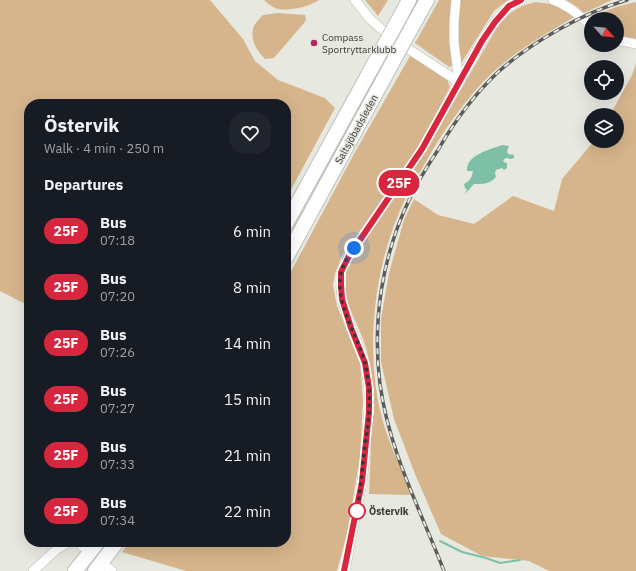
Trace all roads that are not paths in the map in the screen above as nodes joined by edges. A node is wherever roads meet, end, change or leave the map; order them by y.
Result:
1 (356, 0) edge
2 (409, 0) edge
3 (427, 0) edge
4 (456, 0) edge
5 (521, 0) edge
6 (553, 0) edge
7 (584, 20) edge
8 (624, 41) edge
9 (636, 44) edge
10 (459, 82) junction
11 (291, 215) edge
12 (291, 249) edge
13 (61, 547) edge
14 (94, 547) edge
15 (115, 547) edge
16 (105, 570) edge
17 (33, 571) edge
18 (75, 571) edge
19 (344, 571) edge

1 - 10 street
2 - 11 highway, Saltsjöbadsleden, bridge
3 - 12 highway, Saltsjöbadsleden, bridge
4 - 10 street
5 - 10 street
6 - 7 street
8 - 9 street
10 - 19 street
13 - 17 street
14 - 18 highway
15 - 16 highway

